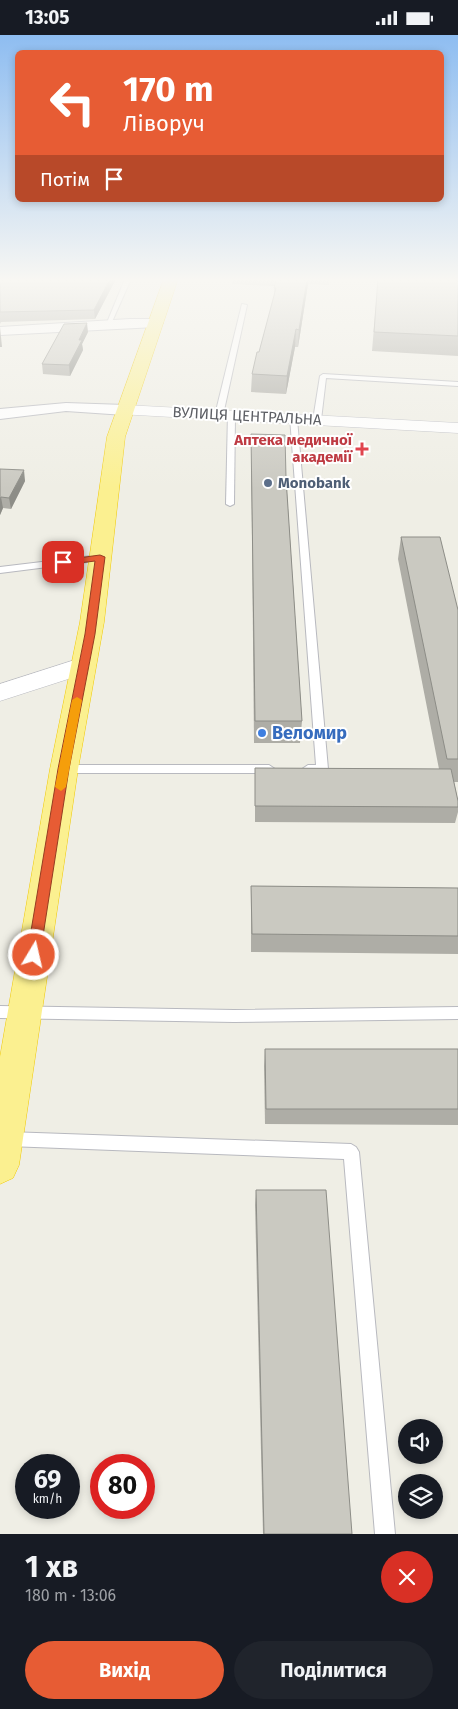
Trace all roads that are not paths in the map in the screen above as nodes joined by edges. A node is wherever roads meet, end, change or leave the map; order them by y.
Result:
1 (147, 349) edge
2 (236, 349) edge
3 (458, 384) edge
4 (125, 410) junction
5 (0, 414) edge
6 (225, 415) junction
7 (293, 419) junction
8 (317, 420) junction
9 (458, 428) edge
10 (230, 504) dead end
11 (100, 557) junction
12 (0, 570) edge
13 (84, 665) junction
14 (0, 693) edge
15 (64, 769) junction
16 (12, 1011) edge
17 (458, 1013) edge
18 (2, 1152) edge
19 (385, 1534) edge

1 - 4 highway
2 - 6 lane
3 - 8 lane
4 - 5 street
4 - 6 street, ВУЛИЦЯ ЦЕНТРАЛЬНА
4 - 11 highway
6 - 7 street, ВУЛИЦЯ ЦЕНТРАЛЬНА
6 - 10 lane
7 - 8 street, ВУЛИЦЯ ЦЕНТРАЛЬНА
7 - 15 lane
8 - 9 street, ВУЛИЦЯ ЦЕНТРАЛЬНА
11 - 12 lane
11 - 13 highway
13 - 14 street
13 - 15 highway
15 - 16 highway
16 - 17 lane
16 - 18 highway
18 - 19 lane

